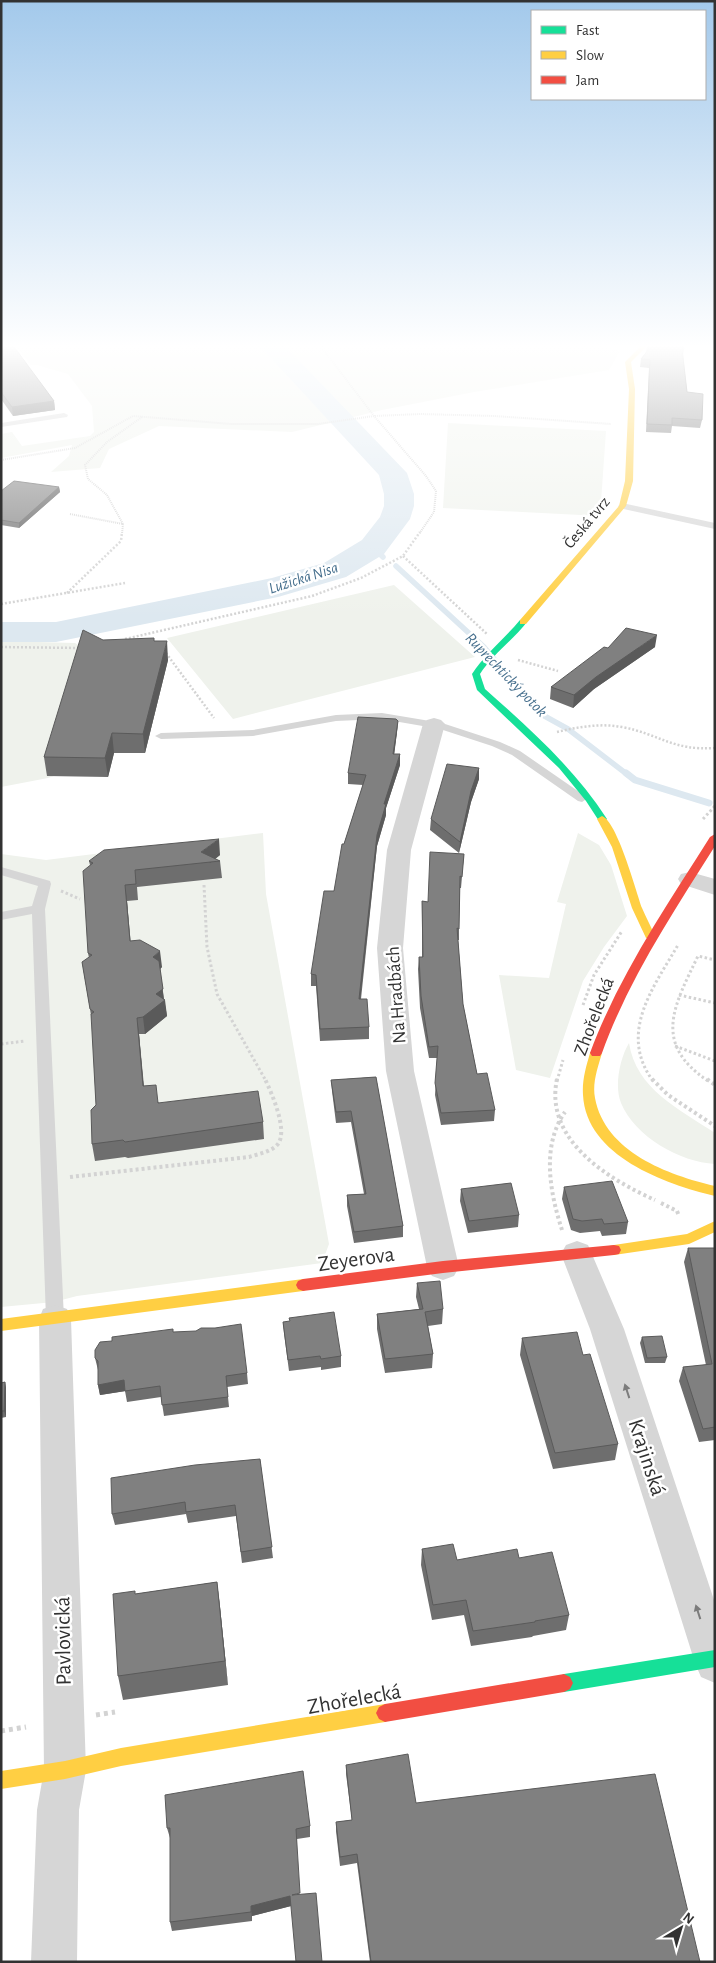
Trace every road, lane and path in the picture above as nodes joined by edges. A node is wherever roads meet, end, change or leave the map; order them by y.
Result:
1 (97, 436) edge
2 (116, 436) edge
3 (391, 436) edge
4 (629, 436) edge
5 (1, 460) edge
6 (622, 506) junction
7 (70, 514) dead end
8 (123, 524) junction
9 (715, 526) edge
10 (403, 556) junction
11 (125, 583) dead end
12 (67, 593) junction
13 (1, 604) edge
14 (131, 638) junction
15 (122, 640) edge
16 (141, 640) edge
17 (1, 647) edge
18 (501, 647) junction
19 (84, 648) edge
20 (165, 650) edge
21 (558, 670) dead end
22 (434, 724) junction
23 (577, 727) dead end
24 (225, 733) junction
25 (160, 736) dead end
26 (715, 748) edge
27 (715, 806) edge
28 (595, 807) junction
29 (702, 821) dead end
30 (715, 837) edge
31 (1, 871) edge
32 (690, 879) junction
33 (204, 885) dead end
34 (715, 887) edge
35 (38, 909) junction
36 (1, 916) edge
37 (650, 936) junction
38 (680, 940) dead end
39 (715, 960) edge
40 (679, 995) junction
41 (715, 1002) edge
42 (675, 1045) junction
43 (715, 1061) edge
44 (715, 1085) edge
45 (588, 1091) junction
46 (715, 1126) edge
47 (49, 1179) junction
48 (715, 1191) edge
49 (715, 1226) edge
50 (577, 1254) junction
51 (443, 1267) junction
52 (55, 1319) junction
53 (1, 1325) edge
54 (714, 1660) edge
55 (115, 1712) dead end
56 (90, 1716) dead end
57 (26, 1728) dead end
58 (1, 1731) edge
59 (65, 1770) junction
60 (1, 1780) edge
61 (54, 1962) edge

1 - 5 path
2 - 8 path
3 - 10 path
4 - 6 street, Česká tvrz
6 - 9 lane
6 - 18 street, Česká tvrz
7 - 8 path
8 - 12 path
10 - 14 path
10 - 18 path
11 - 12 path
12 - 13 path
14 - 15 path
14 - 16 path
17 - 19 path
18 - 21 path
18 - 28 street, Česká tvrz
20 - 24 path
22 - 24 lane
22 - 28 lane
22 - 51 street, Na Hradbách
23 - 26 path
24 - 25 lane
27 - 29 path
28 - 37 street
30 - 32 street, Zhořelecká
31 - 35 lane
32 - 34 street
32 - 37 street, Zhořelecká
33 - 47 path
35 - 36 lane
35 - 47 lane
37 - 45 street, Zhořelecká
38 - 46 path
39 - 40 path
40 - 41 path
40 - 42 path
42 - 43 path
42 - 44 path
45 - 48 street, Zhořelecká
45 - 50 path
47 - 52 lane
49 - 50 street, Zeyerova
50 - 51 street, Zeyerova
54 -> 50 street, Krajinská
51 - 52 street, Zeyerova
52 - 53 street, Zeyerova
52 - 59 street, Pavlovická
54 - 59 street, Zhořelecká
55 - 56 path
57 - 58 path
59 - 60 street, Zhořelecká
59 - 61 street, Pavlovická

